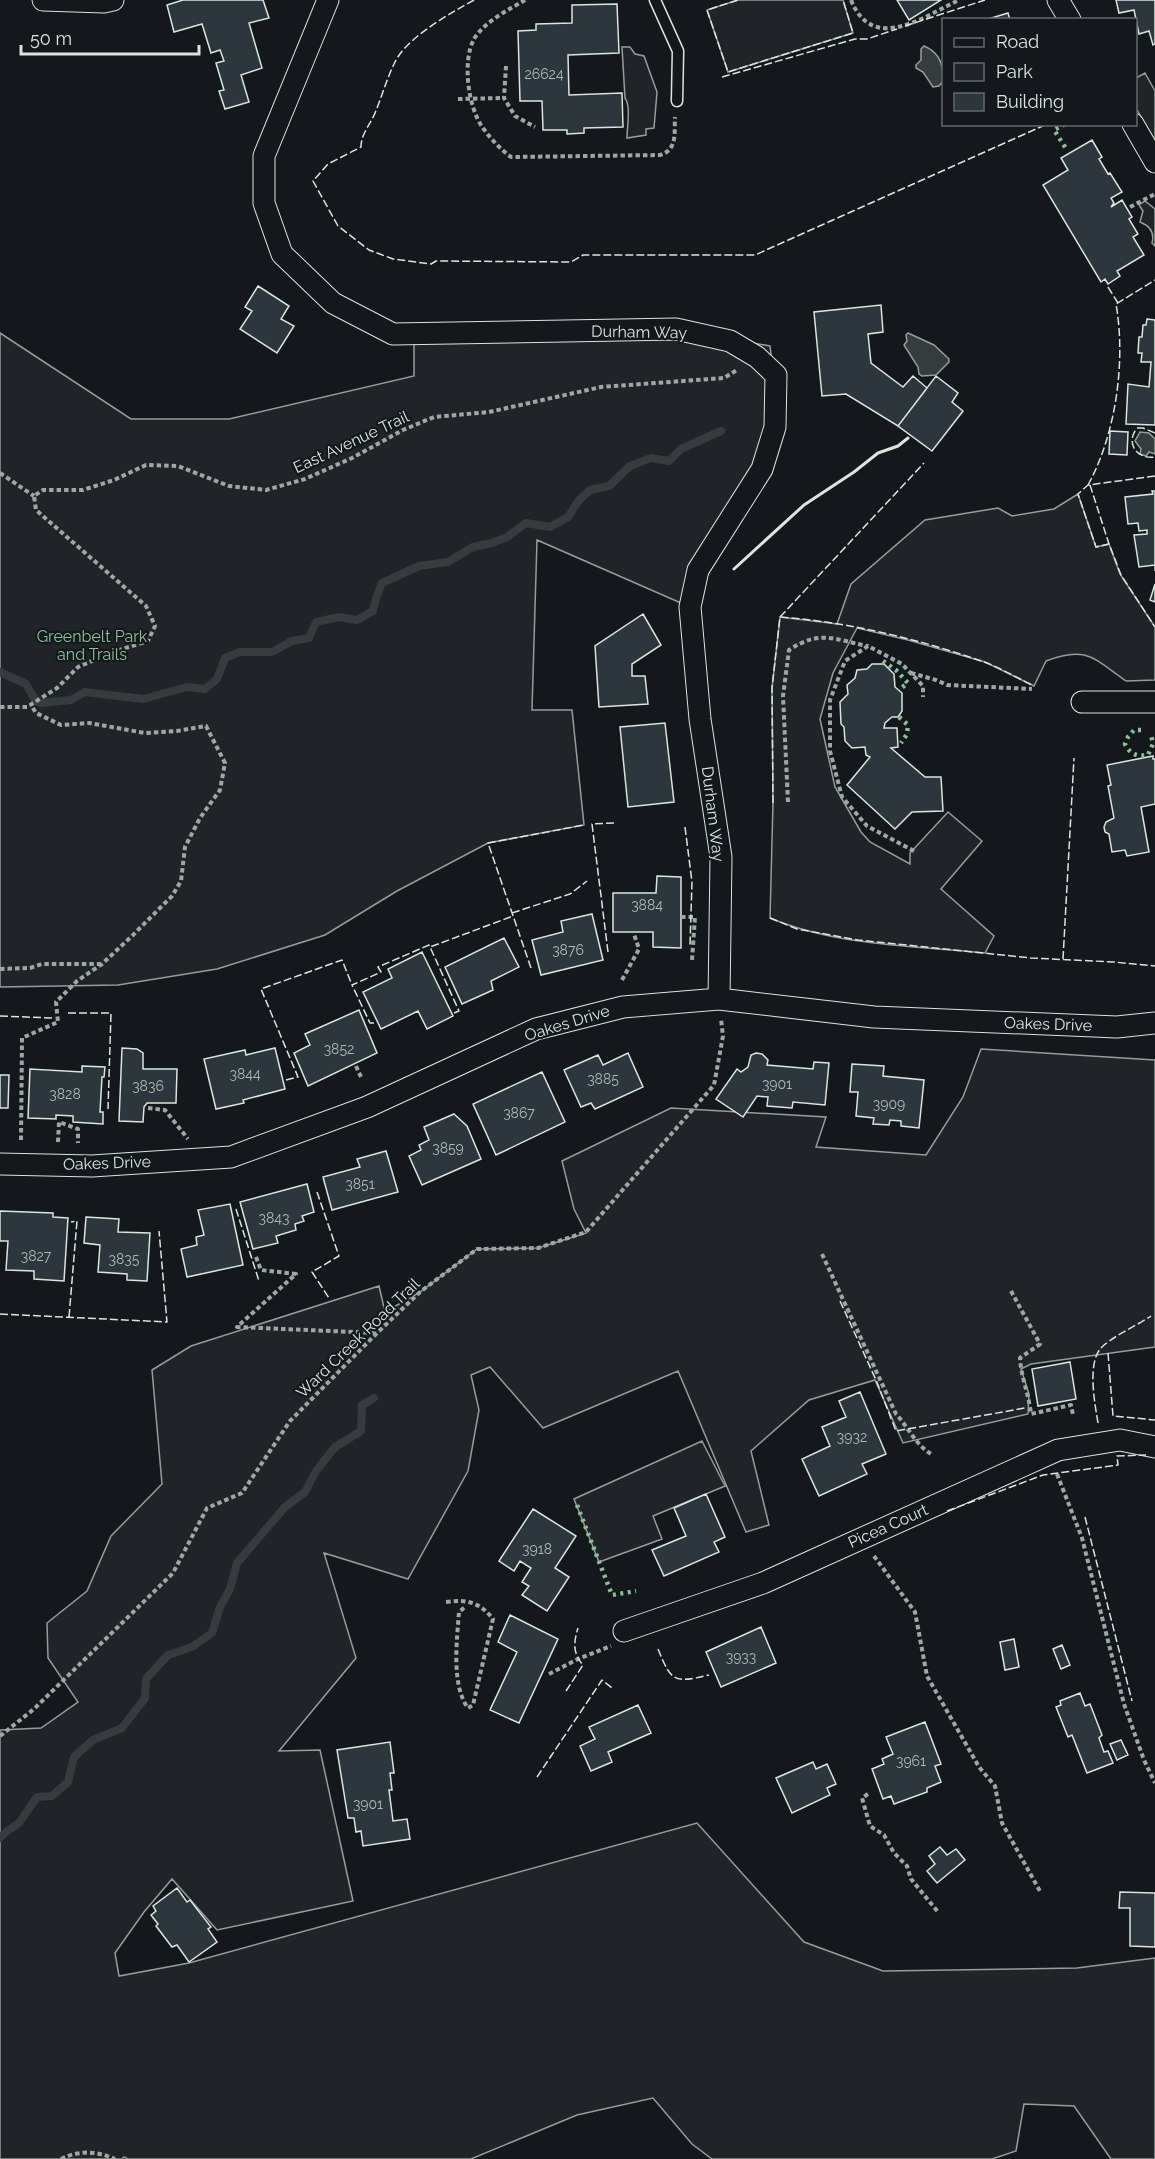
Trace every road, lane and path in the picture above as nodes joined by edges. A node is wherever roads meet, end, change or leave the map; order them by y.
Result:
1 (43, 0) edge
2 (113, 0) edge
3 (328, 0) edge
4 (525, 0) edge
5 (655, 0) edge
6 (851, 0) edge
7 (959, 0) edge
8 (1058, 0) edge
9 (1069, 18) edge
10 (506, 66) dead end
11 (504, 98) junction
12 (458, 99) dead end
13 (471, 99) junction
14 (676, 101) joint
15 (1133, 126) edge
16 (535, 127) dead end
17 (1155, 162) edge
18 (1155, 194) edge
19 (1130, 207) dead end
20 (757, 357) junction
21 (0, 473) edge
22 (34, 496) junction
23 (868, 646) junction
24 (910, 672) junction
25 (1032, 689) dead end
26 (923, 697) dead end
27 (1082, 702) dead end
28 (1155, 702) edge
29 (31, 705) junction
30 (0, 707) edge
31 (788, 802) dead end
32 (914, 851) dead end
33 (681, 917) dead end
34 (634, 934) dead end
35 (692, 960) dead end
36 (102, 964) junction
37 (0, 969) edge
38 (622, 980) dead end
39 (719, 999) junction
40 (1155, 1023) edge
41 (356, 1066) dead end
42 (361, 1077) dead end
43 (148, 1108) dead end
44 (188, 1139) dead end
45 (21, 1140) dead end
46 (58, 1142) dead end
47 (78, 1143) dead end
48 (0, 1164) edge
49 (822, 1254) dead end
50 (256, 1257) dead end
51 (1011, 1291) dead end
52 (377, 1333) junction
53 (1073, 1415) dead end
54 (1155, 1447) edge
55 (933, 1455) dead end
56 (1047, 1455) junction
57 (854, 1542) junction
58 (446, 1602) dead end
59 (465, 1607) dead end
60 (618, 1638) joint
61 (549, 1674) dead end
62 (0, 1736) edge
63 (1155, 1783) edge
64 (868, 1794) dead end
65 (1041, 1893) dead end
66 (938, 1912) dead end
67 (61, 2159) edge
68 (115, 2159) edge

1 - 2 street
3 - 20 street, Durham Way
4 - 13 path
5 - 14 lane
6 - 7 path
8 - 9 street
10 - 11 path
11 - 13 path
11 - 16 path
12 - 13 path
13 - 14 path
15 - 17 street
18 - 19 path
20 - 22 path, East Avenue Trail
20 - 39 street, Durham Way
21 - 22 path
22 - 29 path
23 - 24 path
23 - 31 path
23 - 32 path
24 - 25 path
24 - 26 path
27 - 28 street
29 - 30 path
29 - 36 path
33 - 35 path
34 - 38 path
36 - 37 path
36 - 45 path
39 - 40 street, Oakes Drive
39 - 48 street, Oakes Drive
39 - 52 path, Ward Creek Road Trail
41 - 42 path
43 - 44 path
46 - 47 path
49 - 55 path
50 - 52 path
51 - 53 path
52 - 62 path, Ward Creek Road Trail
54 - 56 street, Picea Court
56 - 57 street, Picea Court
56 - 63 path
57 - 60 street, Picea Court
57 - 65 path
58 - 59 path
60 - 61 path
64 - 66 path
67 - 68 path

